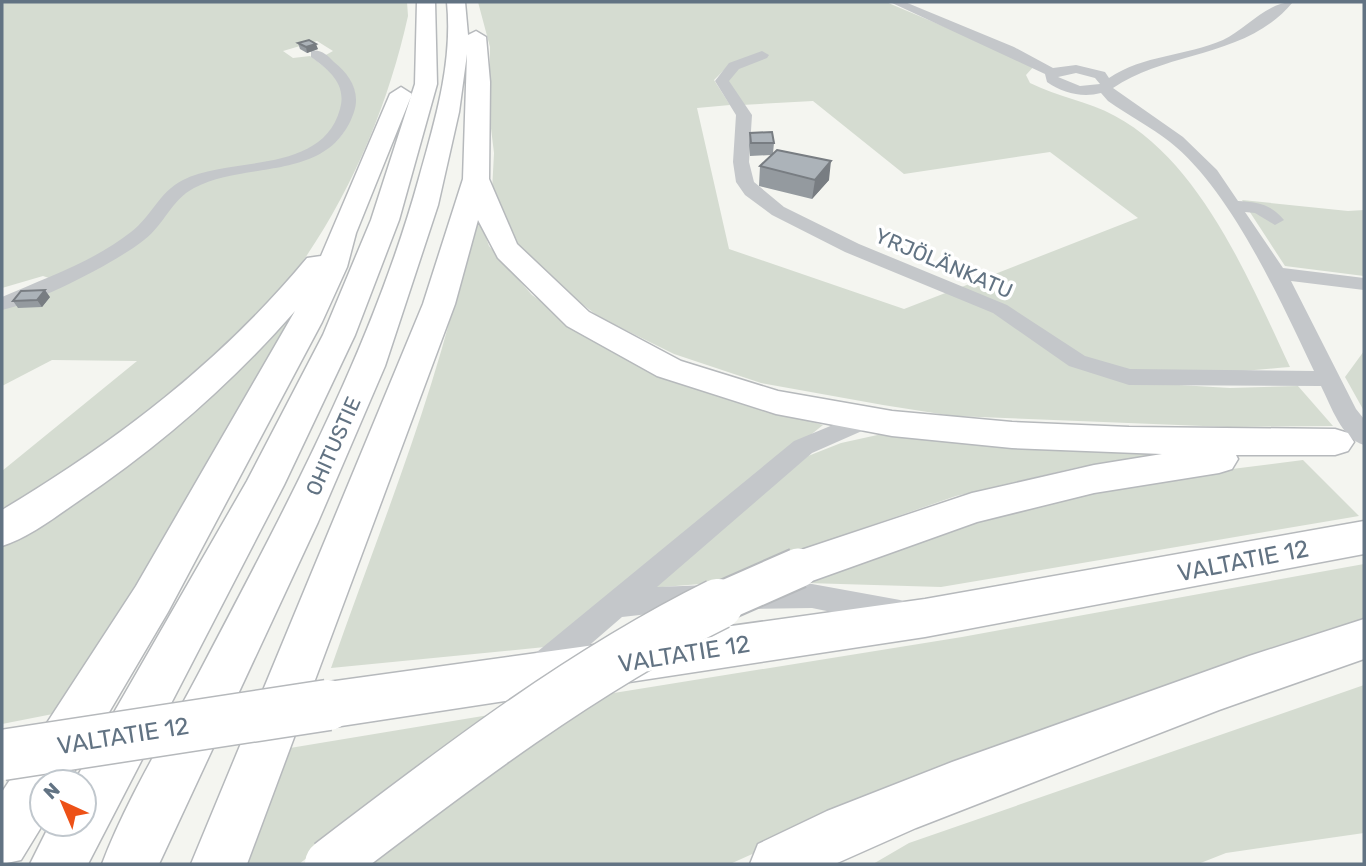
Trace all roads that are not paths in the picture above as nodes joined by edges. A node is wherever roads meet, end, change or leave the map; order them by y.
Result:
1 (426, 2) edge
2 (896, 2) edge
3 (1287, 2) edge
4 (458, 10) edge
5 (1009, 50) junction
6 (316, 54) dead end
7 (762, 55) dead end
8 (425, 59) junction
9 (1144, 66) junction
10 (1076, 69) junction
11 (1053, 72) junction
12 (1093, 72) junction
13 (1107, 86) junction
14 (1073, 89) junction
15 (1138, 115) junction
16 (476, 179) junction
17 (1233, 205) junction
18 (1275, 220) dead end
19 (342, 233) junction
20 (1277, 274) junction
21 (1364, 284) edge
22 (2, 304) edge
23 (1330, 379) junction
24 (862, 421) junction
25 (1355, 439) edge
26 (2, 530) edge
27 (1364, 538) edge
28 (612, 606) junction
29 (925, 618) junction
30 (1364, 639) edge
31 (530, 677) junction
32 (2, 755) edge
33 (98, 791) edge
34 (72, 838) edge
35 (2, 841) edge
36 (58, 864) edge
37 (130, 864) edge
38 (219, 864) edge
39 (330, 864) edge
40 (778, 864) edge

1 - 8 highway, OHITUSTIE
2 - 5 street
3 - 9 street
4 - 16 highway
4 - 37 highway, OHITUSTIE
5 - 10 street
5 - 11 street
6 - 22 street
7 - 23 street, YRJÖLÄNKATU
8 - 19 highway
8 - 33 highway, OHITUSTIE
9 - 12 street
9 - 13 street
10 - 11 street
10 - 12 street
11 - 14 street
12 - 13 street
13 - 14 street
13 - 15 street
14 - 15 street
15 - 17 street
16 - 24 highway
16 - 38 highway
17 - 18 street
17 - 20 street
19 - 26 highway
19 - 35 highway
20 - 21 street
20 - 23 street
23 - 25 street
24 - 25 highway
24 - 28 street
25 - 39 highway, bridge
27 - 29 highway, VALTATIE 12
28 - 29 street
28 - 31 street
29 - 31 highway, VALTATIE 12
30 - 40 highway
31 - 32 highway, VALTATIE 12, bridge
34 - 36 highway

